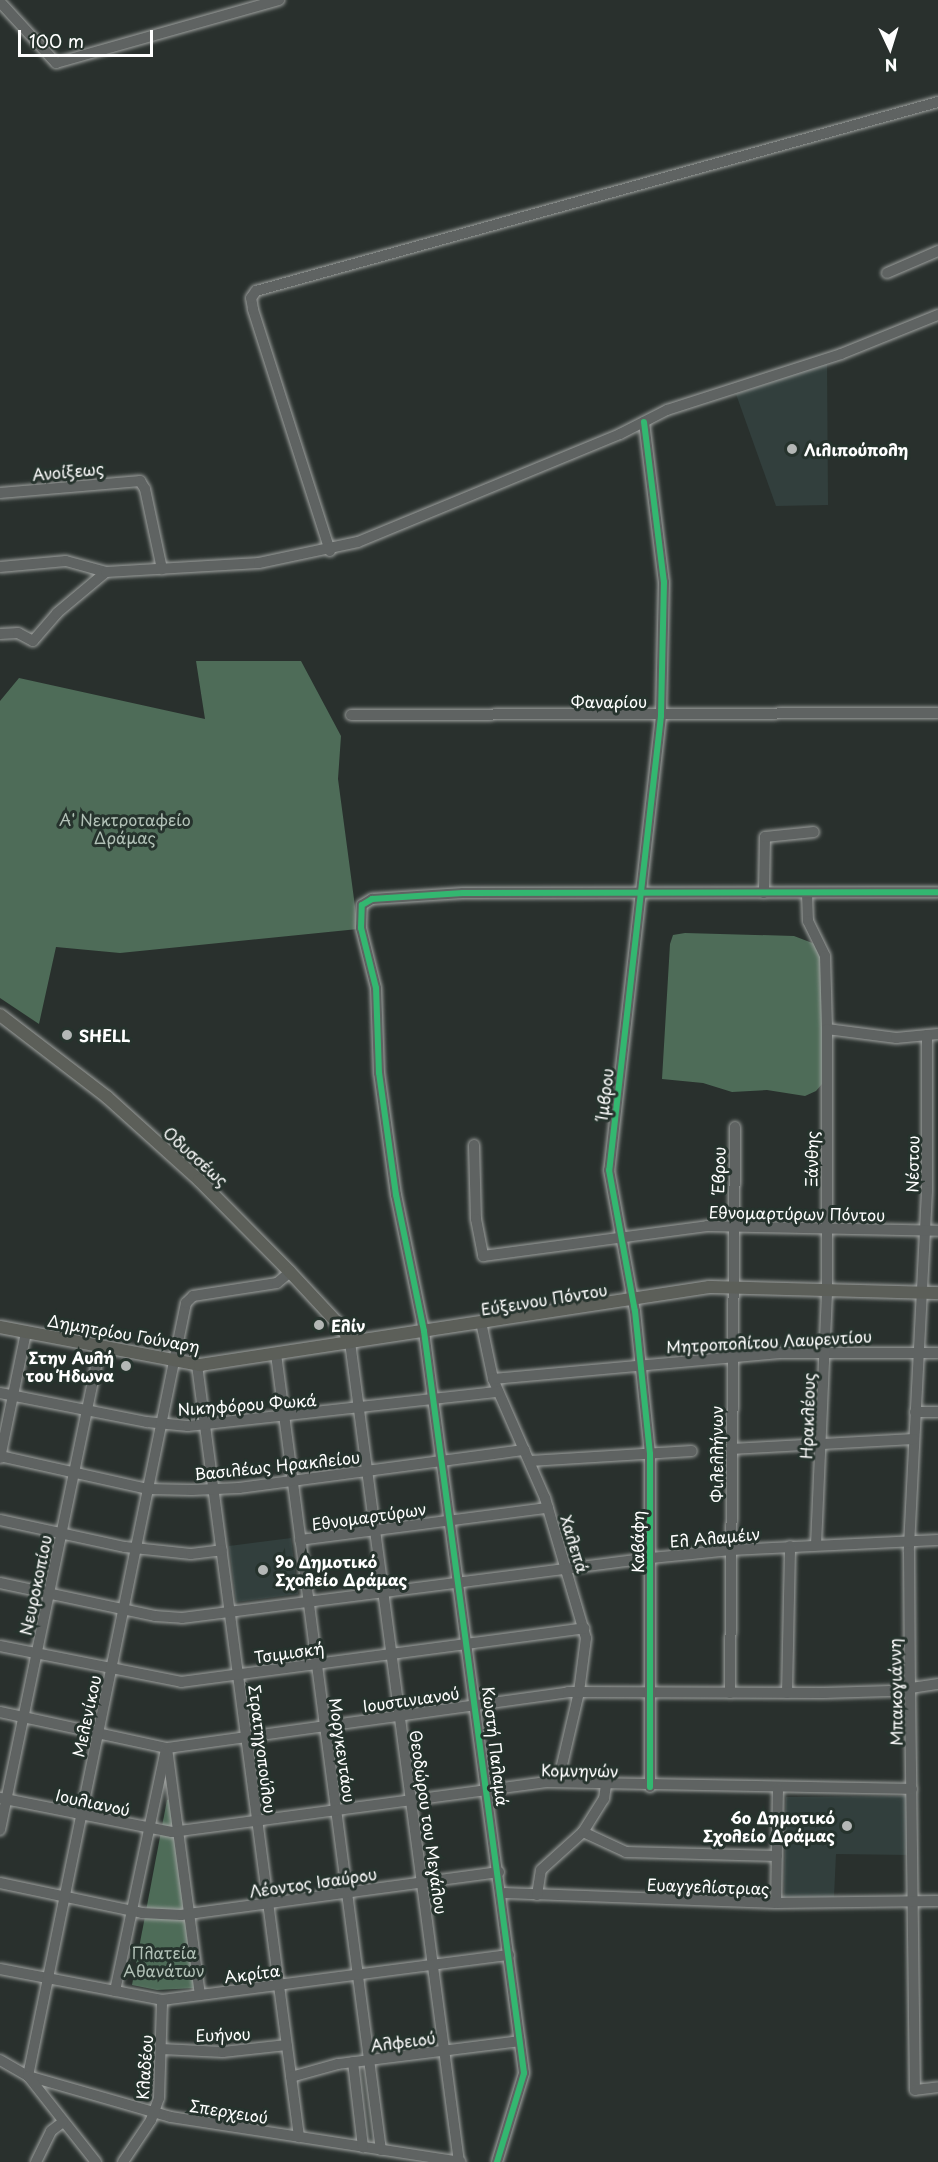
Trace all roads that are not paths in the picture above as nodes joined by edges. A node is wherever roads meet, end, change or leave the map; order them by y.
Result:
1 (279, 0) edge
2 (0, 2) edge
3 (938, 102) edge
4 (938, 251) edge
5 (887, 273) dead end
6 (938, 315) edge
7 (644, 422) junction
8 (0, 493) edge
9 (330, 551) junction
10 (0, 567) edge
11 (162, 569) junction
12 (106, 572) junction
13 (0, 634) edge
14 (938, 713) edge
15 (351, 715) dead end
16 (661, 716) junction
17 (814, 832) dead end
18 (642, 892) junction
19 (938, 892) edge
20 (764, 893) junction
21 (807, 893) junction
22 (0, 1015) edge
23 (827, 1029) junction
24 (933, 1035) edge
25 (735, 1128) dead end
26 (474, 1144) dead end
27 (732, 1225) junction
28 (825, 1228) junction
29 (925, 1231) junction
30 (938, 1231) edge
31 (621, 1237) junction
32 (290, 1272) junction
33 (731, 1286) junction
34 (827, 1289) junction
35 (922, 1293) junction
36 (938, 1293) edge
37 (633, 1299) junction
38 (481, 1322) junction
39 (0, 1327) edge
40 (424, 1331) junction
41 (26, 1332) junction
42 (350, 1342) junction
43 (100, 1347) junction
44 (825, 1351) junction
45 (918, 1352) junction
46 (938, 1353) edge
47 (276, 1354) junction
48 (731, 1356) junction
49 (174, 1362) junction
50 (640, 1363) junction
51 (197, 1365) junction
52 (493, 1379) junction
53 (498, 1392) junction
54 (0, 1393) edge
55 (13, 1395) junction
56 (434, 1400) junction
57 (359, 1409) junction
58 (87, 1410) junction
59 (915, 1412) junction
60 (938, 1412) edge
61 (284, 1418) junction
62 (161, 1425) junction
63 (205, 1425) junction
64 (914, 1439) junction
65 (821, 1443) junction
66 (524, 1449) junction
67 (731, 1449) junction
68 (692, 1451) dead end
69 (650, 1454) junction
70 (0, 1456) edge
71 (442, 1460) junction
72 (530, 1461) junction
73 (367, 1470) junction
74 (74, 1473) junction
75 (292, 1480) junction
76 (148, 1489) junction
77 (214, 1490) junction
78 (548, 1508) junction
79 (0, 1520) edge
80 (451, 1521) junction
81 (375, 1531) junction
82 (62, 1533) junction
83 (300, 1540) junction
84 (938, 1540) edge
85 (910, 1541) junction
86 (816, 1545) junction
87 (790, 1546) junction
88 (136, 1548) junction
89 (222, 1550) junction
90 (731, 1550) junction
91 (651, 1558) junction
92 (568, 1568) junction
93 (460, 1582) junction
94 (0, 1584) edge
95 (383, 1592) junction
96 (49, 1594) junction
97 (309, 1602) junction
98 (123, 1609) junction
99 (230, 1612) junction
100 (584, 1628) junction
101 (468, 1643) junction
102 (0, 1646) edge
103 (37, 1653) junction
104 (391, 1654) junction
105 (317, 1664) junction
106 (111, 1669) junction
107 (238, 1674) junction
108 (938, 1684) edge
109 (910, 1688) junction
110 (579, 1692) junction
111 (651, 1693) junction
112 (730, 1693) junction
113 (788, 1693) junction
114 (477, 1706) junction
115 (0, 1712) edge
116 (400, 1716) junction
117 (23, 1717) junction
118 (325, 1726) junction
119 (98, 1733) junction
120 (246, 1737) junction
121 (167, 1748) junction
122 (558, 1782) junction
123 (606, 1785) junction
124 (650, 1786) junction
125 (778, 1788) junction
126 (912, 1789) junction
127 (488, 1790) junction
128 (3, 1798) edge
129 (411, 1801) junction
130 (336, 1811) junction
131 (81, 1815) junction
132 (257, 1821) junction
133 (148, 1829) junction
134 (0, 1830) edge
135 (179, 1832) junction
136 (583, 1832) junction
137 (777, 1856) junction
138 (499, 1872) junction
139 (0, 1883) edge
140 (422, 1883) junction
141 (347, 1893) junction
142 (501, 1893) junction
143 (537, 1895) junction
144 (65, 1896) junction
145 (913, 1901) junction
146 (938, 1901) edge
147 (268, 1903) junction
148 (776, 1903) junction
149 (131, 1911) junction
150 (191, 1914) junction
151 (509, 1954) junction
152 (432, 1964) junction
153 (0, 1968) edge
154 (358, 1973) junction
155 (48, 1978) junction
156 (279, 1985) junction
157 (115, 1991) junction
158 (200, 1995) junction
159 (162, 2000) junction
160 (520, 2041) junction
161 (287, 2045) junction
162 (161, 2049) junction
163 (444, 2051) junction
164 (0, 2060) edge
165 (369, 2060) junction
166 (353, 2062) junction
167 (28, 2076) junction
168 (291, 2077) junction
169 (938, 2087) edge
170 (155, 2111) junction
171 (63, 2122) junction
172 (299, 2137) junction
173 (363, 2147) junction
174 (381, 2150) junction
175 (403, 2158) edge
176 (36, 2162) edge
177 (96, 2162) edge
178 (123, 2162) edge
179 (460, 2162) edge
180 (498, 2162) edge

1 - 2 street
3 - 9 street
4 - 5 street
6 - 7 street
7 - 9 street
7 - 16 street, Ίμβρου
8 - 11 street, Ανοίξεως
9 - 11 street
10 - 12 street
11 - 12 street
12 - 13 street
14 - 16 street, Φαναρίου
15 - 16 street, Φαναρίου
16 - 18 street, Ίμβρου
17 - 20 street
18 - 20 street
18 - 31 street, Ίμβρου
18 - 40 street, Κωστή Παλαμά
19 - 21 street
20 - 21 street
21 - 23 street, Ξάνθης
22 - 32 main road, Οδυσσέως
23 - 24 street
23 - 28 street, Ξάνθης
24 - 29 street, Νέστου
25 - 27 street, Έβρου
26 - 31 street, Εθνομαρτύρων Πόντου
27 - 28 street, Εθνομαρτύρων Πόντου
27 - 31 street, Εθνομαρτύρων Πόντου
27 - 33 street, Έβρου
28 - 29 street, Εθνομαρτύρων Πόντου
28 - 34 street, Ξάνθης
29 - 30 street, Εθνομαρτύρων Πόντου
29 - 35 street, Νέστου
31 - 37 street, Ίμβρου
32 - 42 main road, Οδυσσέως
32 - 49 street, Μελενίκου
33 - 34 main road, Εύξεινου Πόντου
33 - 37 main road, Εύξεινου Πόντου
33 - 48 street, Φιλελλήνων
34 - 35 main road, Εύξεινου Πόντου
34 - 44 street, Ηρακλέους
35 - 36 main road, Εύξεινου Πόντου
35 - 45 street, Μπακογιάννη
37 - 38 main road, Εύξεινου Πόντου
37 - 50 street, Καβάφη
38 - 40 main road, Εύξεινου Πόντου
38 - 52 street, Χαλεπά
39 - 41 main road, Δημητρίου Γούναρη
40 - 42 main road, Εύξεινου Πόντου
40 - 56 street, Κωστή Παλαμά
41 - 43 main road, Δημητρίου Γούναρη
41 - 55 street
42 - 47 main road, Δημητρίου Γούναρη
42 - 57 street, Θεοδώρου του Μεγάλου
43 - 49 main road, Δημητρίου Γούναρη
43 - 58 street, Νευροκοπίου
44 - 45 street, Μητροπολίτου Λαυρεντίου
44 - 48 street, Μητροπολίτου Λαυρεντίου
44 - 65 street, Ηρακλέους
45 - 46 street, Μητροπολίτου Λαυρεντίου
45 - 59 street, Μπακογιάννη
47 - 51 main road, Δημητρίου Γούναρη
47 - 61 street, Μοργκεντάου
48 - 50 street, Μητροπολίτου Λαυρεντίου
48 - 67 street, Φιλελλήνων
49 - 51 main road, Δημητρίου Γούναρη
49 - 62 street, Μελενίκου
50 - 52 street, Μητροπολίτου Λαυρεντίου
50 - 69 street, Καβάφη
51 - 63 street, Στρατηγοπούλου
52 - 53 street, Χαλεπά
53 - 56 street, Νικηφόρου Φωκά
53 - 66 street, Χαλεπά
54 - 55 street, Νικηφόρου Φωκά
55 - 58 street, Νικηφόρου Φωκά
55 - 70 street
56 - 57 street, Νικηφόρου Φωκά
56 - 71 street, Κωστή Παλαμά
57 - 61 street, Νικηφόρου Φωκά
57 - 73 street, Θεοδώρου του Μεγάλου
58 - 62 street, Νικηφόρου Φωκά
58 - 74 street, Νευροκοπίου
59 - 60 street
59 - 64 street, Μπακογιάννη
61 - 63 street, Νικηφόρου Φωκά
61 - 75 street, Μοργκεντάου
62 - 63 street, Νικηφόρου Φωκά
62 - 76 street, Μελενίκου
63 - 77 street, Στρατηγοπούλου
64 - 65 street
64 - 85 street, Μπακογιάννη
65 - 67 street
65 - 86 street, Ηρακλέους
66 - 71 street, Βασιλέως Ηρακλείου
66 - 72 street, Χαλεπά
67 - 90 street, Φιλελλήνων
68 - 69 street
69 - 72 street
69 - 91 street, Καβάφη
70 - 74 street, Βασιλέως Ηρακλείου
71 - 73 street, Βασιλέως Ηρακλείου
71 - 80 street, Κωστή Παλαμά
72 - 78 street, Χαλεπά
73 - 75 street, Βασιλέως Ηρακλείου
73 - 81 street, Θεοδώρου του Μεγάλου
74 - 76 street, Βασιλέως Ηρακλείου
74 - 82 street, Νευροκοπίου
75 - 77 street, Βασιλέως Ηρακλείου
75 - 83 street, Μοργκεντάου
76 - 77 street, Βασιλέως Ηρακλείου
76 - 88 street, Μελενίκου
77 - 89 street, Στρατηγοπούλου
78 - 80 street, Εθνομαρτύρων
78 - 92 street, Χαλεπά
79 - 82 street
80 - 81 street, Εθνομαρτύρων
80 - 93 street, Κωστή Παλαμά
81 - 83 street, Εθνομαρτύρων
81 - 95 street, Θεοδώρου του Μεγάλου
82 - 88 street
82 - 96 street, Νευροκοπίου
83 - 97 street, Μοργκεντάου
84 - 85 street, Ελ Αλαμέιν
85 - 86 street, Ελ Αλαμέιν
85 - 109 street, Μπακογιάννη
86 - 87 street, Ελ Αλαμέιν
87 - 90 street, Ελ Αλαμέιν
87 - 113 street
88 - 89 street
88 - 98 street, Μελενίκου
89 - 99 street, Στρατηγοπούλου
90 - 91 street, Ελ Αλαμέιν
90 - 112 street, Φιλελλήνων
91 - 92 street, Ελ Αλαμέιν
91 - 111 street, Καβάφη
92 - 93 street, Ελ Αλαμέιν
92 - 100 street, Χαλεπά
93 - 95 street, Ελ Αλαμέιν
93 - 101 street, Κωστή Παλαμά
94 - 96 street, Ελ Αλαμέιν
95 - 97 street, Ελ Αλαμέιν
95 - 104 street, Θεοδώρου του Μεγάλου
96 - 98 street, Ελ Αλαμέιν
96 - 103 street, Νευροκοπίου
97 - 99 street, Ελ Αλαμέιν
97 - 105 street, Μοργκεντάου
98 - 99 street, Ελ Αλαμέιν
98 - 106 street, Μελενίκου
99 - 107 street, Στρατηγοπούλου
100 - 101 street, Τσιμισκή
100 - 110 street, Χαλεπά
101 - 104 street, Τσιμισκή
101 - 114 street, Κωστή Παλαμά
102 - 103 street, Τσιμισκή
103 - 106 street, Τσιμισκή
103 - 117 street, Νευροκοπίου
104 - 105 street, Τσιμισκή
104 - 116 street, Θεοδώρου του Μεγάλου
105 - 107 street, Τσιμισκή
105 - 118 street, Μοργκεντάου
106 - 107 street, Τσιμισκή
106 - 119 street, Μελενίκου
107 - 120 street, Στρατηγοπούλου
108 - 109 street, Ιουστινιανού
109 - 113 street, Ιουστινιανού
109 - 126 street, Μπακογιάννη
110 - 111 street, Ιουστινιανού
110 - 114 street, Ιουστινιανού
110 - 122 street, Χαλεπά
111 - 112 street, Ιουστινιανού
111 - 124 street, Καβάφη
112 - 113 street, Ιουστινιανού
114 - 116 street, Ιουστινιανού
114 - 127 street, Κωστή Παλαμά
115 - 117 street, Ιουστινιανού
116 - 118 street, Ιουστινιανού
116 - 129 street, Θεοδώρου του Μεγάλου
117 - 119 street, Ιουστινιανού
117 - 128 street, Νευροκοπίου
118 - 120 street, Ιουστινιανού
118 - 130 street, Μοργκεντάου
119 - 121 street, Ιουστινιανού
119 - 131 street, Μελενίκου
120 - 121 street, Ιουστινιανού
120 - 132 street, Στρατηγοπούλου
121 - 133 street
121 - 135 street
122 - 123 street, Κομνηνών
122 - 127 street, Κομνηνών
123 - 124 street, Κομνηνών
123 - 136 street
124 - 125 street, Κομνηνών
125 - 126 street, Κομνηνών
125 - 137 street
126 - 145 street, Μπακογιάννη
127 - 129 street, Κομνηνών
127 - 138 street, Κωστή Παλαμά
128 - 131 street, Ιουλιανού
128 - 134 street, Νευροκοπίου
129 - 130 street, Κομνηνών
129 - 140 street, Θεοδώρου του Μεγάλου
130 - 132 street, Κομνηνών
130 - 141 street, Μοργκεντάου
131 - 133 street, Ιουλιανού
131 - 144 street, Μελενίκου
132 - 135 street, Κομνηνών
132 - 147 street, Στρατηγοπούλου
133 - 135 street, Ιουλιανού
133 - 149 street
135 - 150 street
136 - 137 street
136 - 143 street
137 - 148 street
138 - 140 street, Λέοντος Ισαύρου
138 - 142 street, Κωστή Παλαμά
139 - 144 street, Λέοντος Ισαύρου
140 - 141 street, Λέοντος Ισαύρου
140 - 152 street, Θεοδώρου του Μεγάλου
141 - 147 street, Λέοντος Ισαύρου
141 - 154 street, Μοργκεντάου
142 - 143 street, Ευαγγελίστριας
142 - 151 street, Κωστή Παλαμά
143 - 148 street, Ευαγγελίστριας
144 - 149 street, Λέοντος Ισαύρου
144 - 155 street, Μελενίκου
145 - 146 street, Ευαγγελίστριας
145 - 148 street, Ευαγγελίστριας
145 - 169 street, Μπακογιάννη
147 - 150 street, Λέοντος Ισαύρου
147 - 156 street, Στρατηγοπούλου
149 - 150 street, Λέοντος Ισαύρου
149 - 157 street
150 - 158 street
151 - 152 street, Ακρίτα
151 - 160 street, Κωστή Παλαμά
152 - 154 street, Ακρίτα
152 - 163 street, Θεοδώρου του Μεγάλου
153 - 155 street, Ακρίτα
154 - 156 street, Ακρίτα
154 - 165 street, Μοργκεντάου
155 - 157 street, Ακρίτα
155 - 167 street, Μελενίκου
156 - 158 street, Ακρίτα
156 - 161 street, Στρατηγοπούλου
157 - 159 street, Ακρίτα
158 - 159 street, Ακρίτα
159 - 162 street, Κλαδέου
160 - 163 street, Αλφειού
160 - 180 street, Κωστή Παλαμά
161 - 162 street, Ευήνου
161 - 168 street, Στρατηγοπούλου
162 - 170 street, Κλαδέου
163 - 165 street, Αλφειού
163 - 179 street, Θεοδώρου του Μεγάλου
164 - 167 street, Σπερχειού
165 - 166 street, Αλφειού
165 - 174 street, Μοργκεντάου
166 - 168 street, Αλφειού
166 - 173 street
167 - 170 street, Σπερχειού
167 - 171 street
168 - 172 street, Στρατηγοπούλου
170 - 172 street, Σπερχειού
170 - 178 street, Κλαδέου
171 - 176 street
171 - 177 street
172 - 173 street, Σπερχειού
173 - 174 street, Σπερχειού
174 - 175 street, Σπερχειού
175 - 179 street, Σπερχειού

